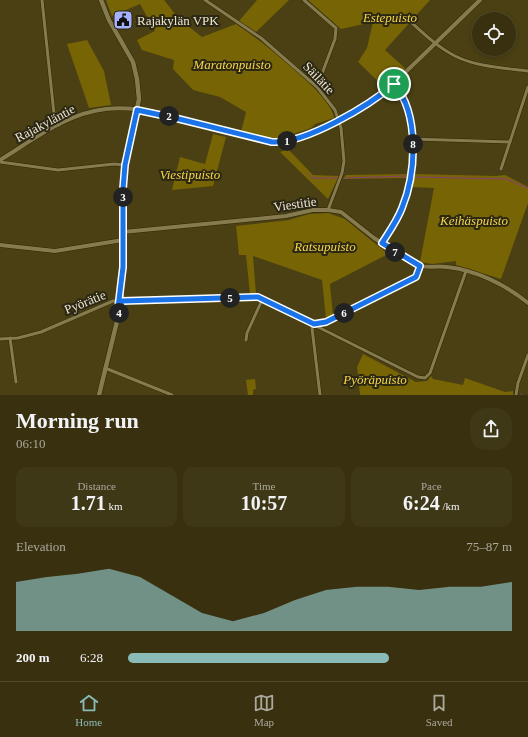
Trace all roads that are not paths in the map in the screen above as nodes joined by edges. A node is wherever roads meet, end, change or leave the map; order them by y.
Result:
1 (42, 0) edge
2 (101, 0) edge
3 (205, 0) edge
4 (304, 0) edge
5 (480, 0) edge
6 (411, 22) dead end
7 (436, 43) junction
8 (528, 71) edge
9 (394, 84) junction
10 (317, 87) junction
11 (528, 87) edge
12 (137, 110) junction
13 (338, 121) junction
14 (59, 125) junction
15 (412, 139) junction
16 (510, 142) junction
17 (0, 161) edge
18 (125, 165) junction
19 (501, 169) dead end
20 (328, 210) junction
21 (123, 232) junction
22 (123, 240) junction
23 (382, 243) junction
24 (0, 245) edge
25 (420, 266) junction
26 (466, 272) junction
27 (263, 298) junction
28 (120, 301) junction
29 (528, 303) edge
30 (314, 324) junction
31 (10, 338) junction
32 (0, 339) edge
33 (246, 340) dead end
34 (528, 355) edge
35 (105, 368) junction
36 (16, 382) dead end
37 (99, 395) edge
38 (172, 395) edge
39 (320, 395) edge
40 (516, 395) edge

1 - 14 street
2 - 12 main road
3 - 10 street, Säilätie
4 - 10 street
5 - 7 street, Rajakyläntie
6 - 7 street
7 - 8 street
7 - 9 street, Rajakyläntie
9 - 13 street, Rajakyläntie
9 - 15 street
10 - 13 street, Säilätie
11 - 16 street
12 - 13 street, Rajakyläntie
12 - 14 street, Rajakyläntie
12 - 18 main road
13 - 20 street, Säilätie
14 - 17 street, Rajakyläntie
15 - 16 street
15 - 23 street
16 - 19 street
17 - 18 street
18 - 21 main road
20 - 21 street, Viestitie
20 - 23 street, Viestitie
21 - 22 main road
22 - 24 street
22 - 28 main road
23 - 25 street, Viestitie
25 - 26 street, Viestitie
25 - 30 street
26 - 29 street, Viestitie
26 - 30 street, Pyörätie
27 - 28 street, Pyörätie
27 - 30 street, Pyörätie
27 - 33 street
28 - 31 street, Pyörätie
28 - 35 main road
30 - 39 street
31 - 32 street, Pyörätie
31 - 36 street
34 - 40 street
35 - 37 main road
35 - 38 street

